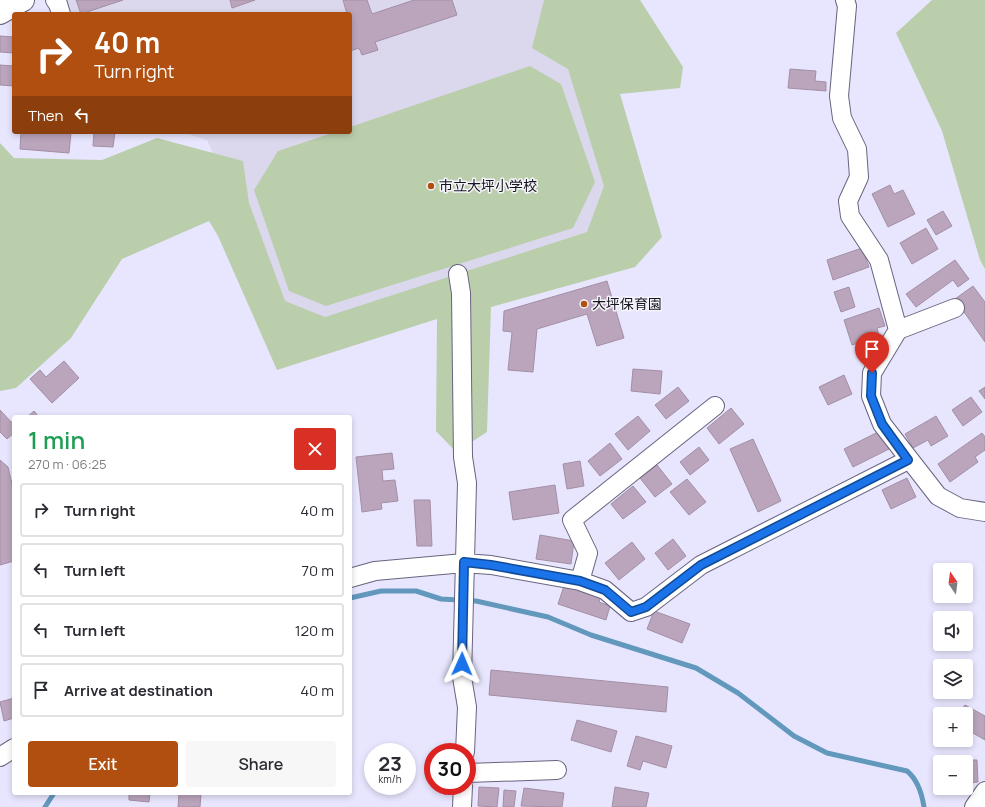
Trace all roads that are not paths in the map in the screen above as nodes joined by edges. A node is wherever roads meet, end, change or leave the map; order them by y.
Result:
1 (23, 0) edge
2 (55, 0) edge
3 (845, 0) edge
4 (1, 9) edge
5 (60, 12) edge
6 (458, 274) dead end
7 (955, 308) dead end
8 (898, 330) junction
9 (715, 406) dead end
10 (908, 460) junction
11 (985, 512) edge
12 (464, 570) junction
13 (352, 577) edge
14 (580, 581) junction
15 (465, 743) edge
16 (12, 749) edge
17 (0, 757) edge
18 (557, 770) dead end
19 (476, 773) edge
20 (985, 791) edge
21 (463, 795) edge
22 (462, 807) edge
23 (974, 807) edge

1 - 4 street
2 - 5 street
3 - 8 street
6 - 12 street
7 - 8 street
8 - 10 street
9 - 14 street
10 - 11 street
10 - 14 street
12 - 13 street
12 - 14 street
12 - 15 street
16 - 17 street
18 - 19 street
20 - 23 street
21 - 22 street

